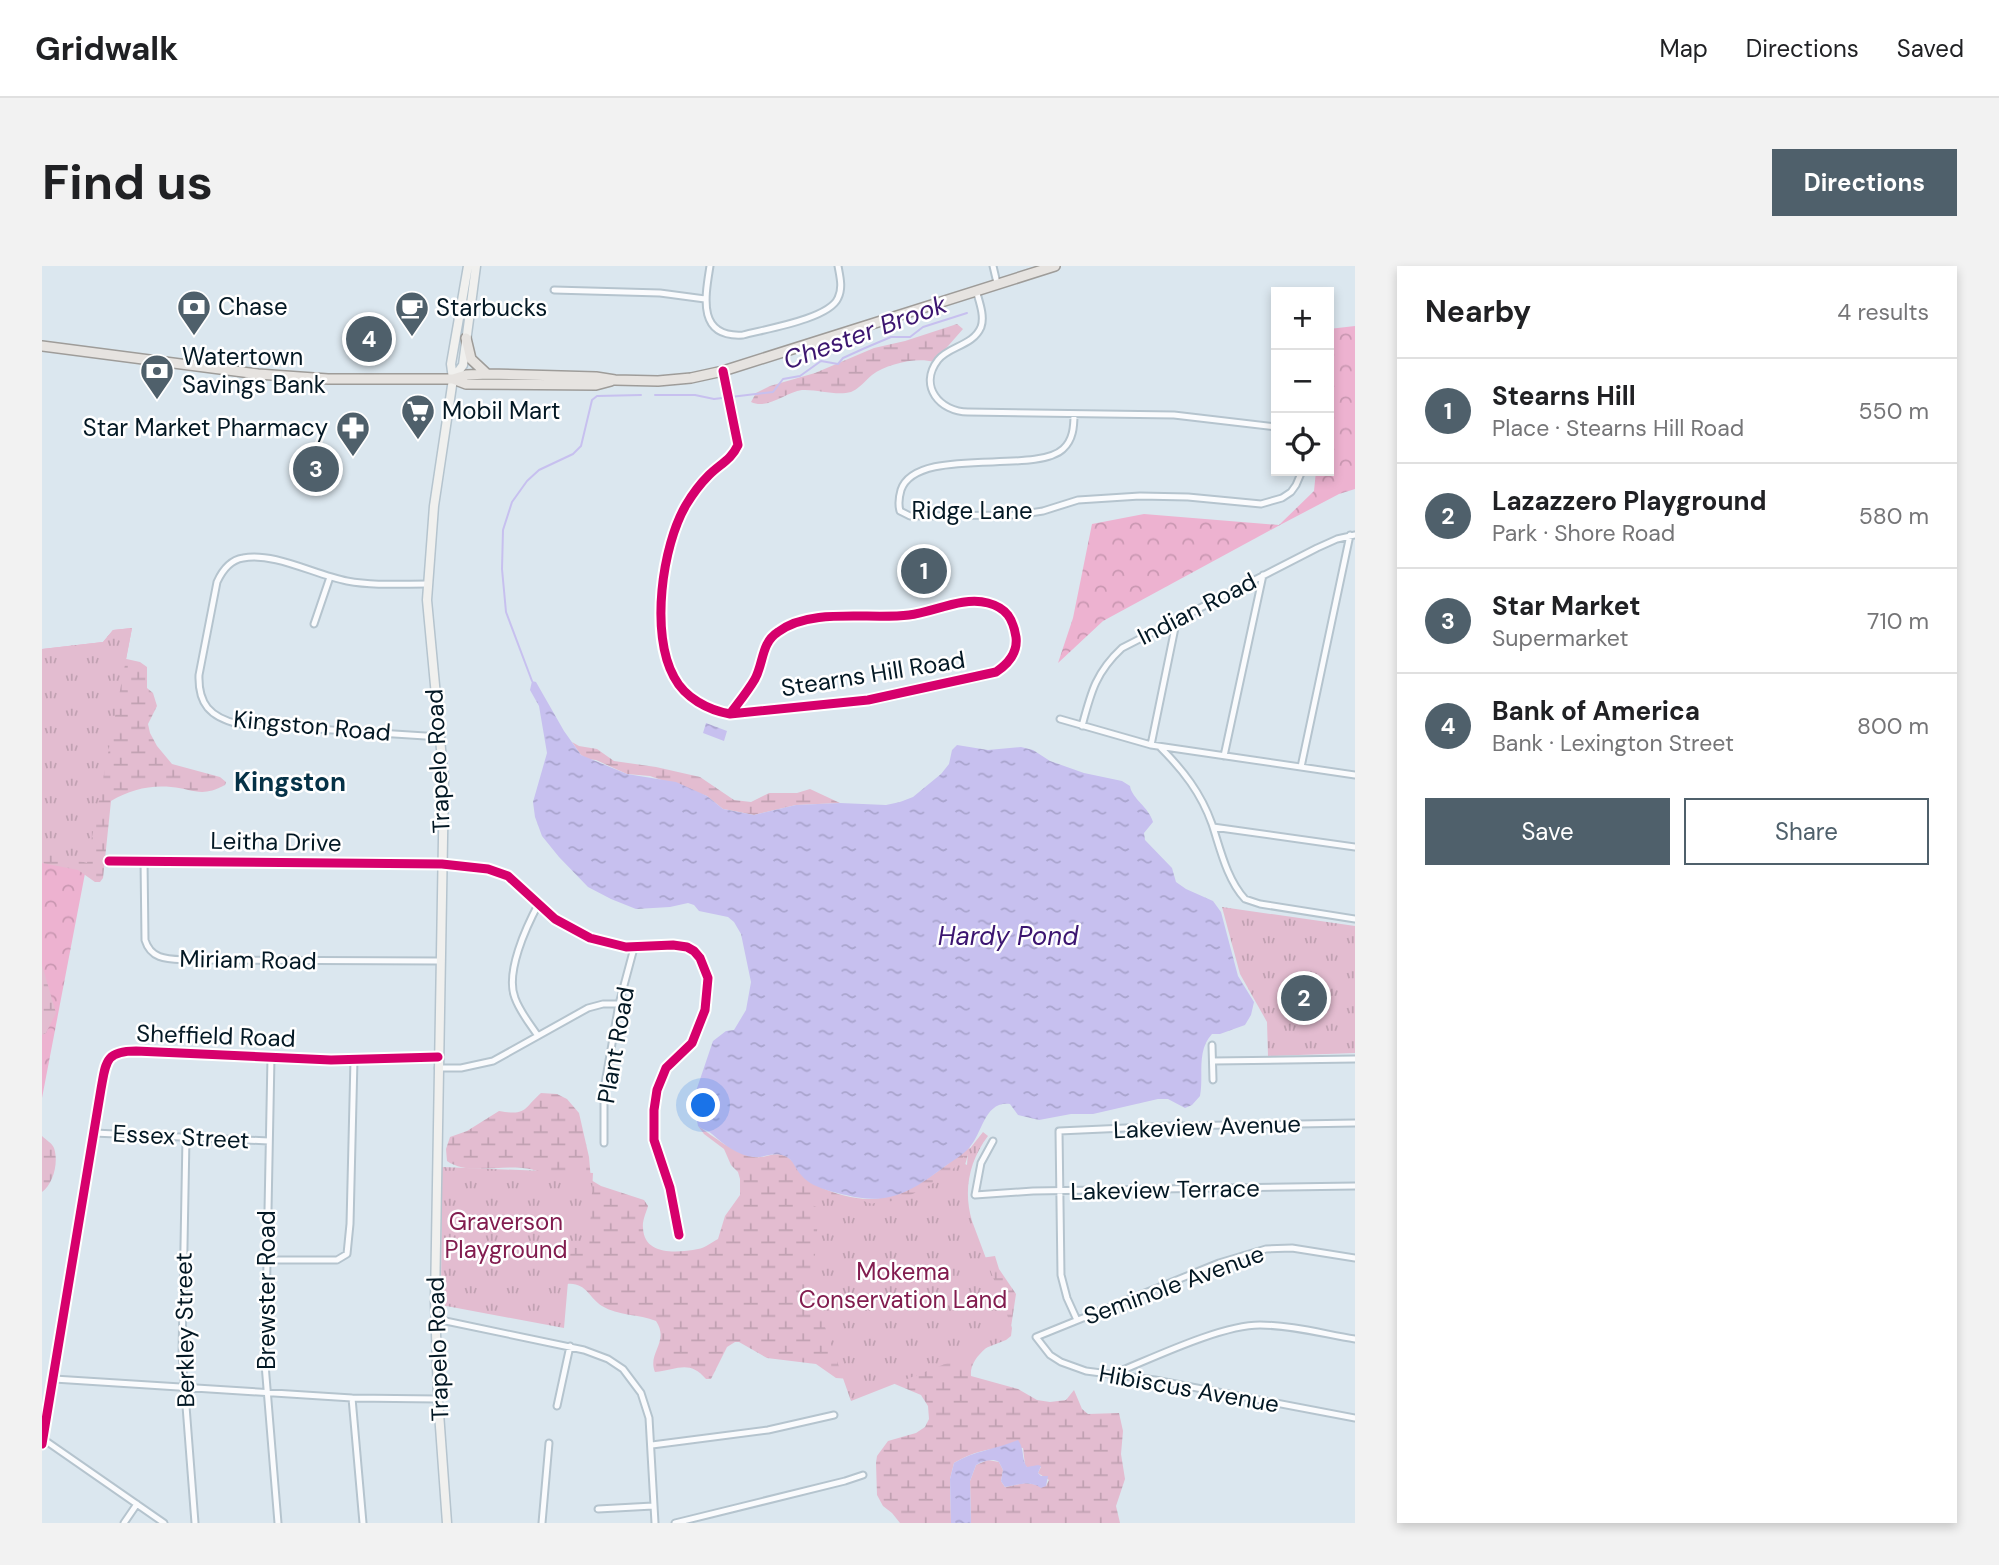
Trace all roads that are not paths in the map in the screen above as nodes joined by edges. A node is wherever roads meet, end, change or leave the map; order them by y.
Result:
1 (468, 266) edge
2 (476, 266) edge
3 (710, 266) edge
4 (838, 266) edge
5 (993, 266) edge
6 (1055, 266) edge
7 (997, 283) junction
8 (554, 290) dead end
9 (976, 290) junction
10 (705, 299) junction
11 (466, 338) junction
12 (42, 346) edge
13 (723, 371) junction
14 (488, 374) junction
15 (453, 379) junction
16 (615, 380) junction
17 (1074, 414) junction
18 (1271, 426) edge
19 (1300, 476) edge
20 (1353, 535) edge
21 (1263, 575) junction
22 (330, 577) junction
23 (428, 584) junction
24 (1177, 618) junction
25 (314, 624) dead end
26 (730, 714) junction
27 (1060, 719) dead end
28 (1082, 726) junction
29 (441, 737) junction
30 (1151, 745) junction
31 (1160, 747) junction
32 (1224, 756) junction
33 (1301, 767) junction
34 (1355, 775) edge
35 (1213, 827) junction
36 (1355, 847) edge
37 (144, 860) junction
38 (109, 861) dead end
39 (442, 864) junction
40 (538, 903) junction
41 (1355, 919) edge
42 (634, 948) junction
43 (440, 961) junction
44 (619, 1004) junction
45 (538, 1036) junction
46 (1212, 1045) dead end
47 (271, 1057) junction
48 (438, 1058) junction
49 (354, 1059) junction
50 (1355, 1059) edge
51 (1213, 1061) junction
52 (438, 1068) junction
53 (1213, 1080) dead end
54 (1355, 1123) edge
55 (94, 1133) junction
56 (186, 1137) junction
57 (269, 1141) junction
58 (993, 1141) dead end
59 (604, 1143) dead end
60 (1355, 1186) edge
61 (1060, 1191) junction
62 (679, 1235) dead end
63 (1355, 1258) edge
64 (266, 1260) junction
65 (435, 1318) junction
66 (1077, 1320) junction
67 (1036, 1336) joint
68 (1355, 1339) edge
69 (570, 1346) junction
70 (1111, 1375) junction
71 (54, 1379) junction
72 (184, 1386) junction
73 (267, 1391) junction
74 (352, 1398) junction
75 (438, 1399) junction
76 (557, 1406) dead end
77 (834, 1415) dead end
78 (1355, 1418) edge
79 (42, 1442) edge
80 (549, 1443) dead end
81 (652, 1445) junction
82 (863, 1475) dead end
83 (138, 1504) junction
84 (653, 1506) junction
85 (598, 1509) dead end
86 (124, 1523) edge
87 (164, 1523) edge
88 (195, 1523) edge
89 (278, 1523) edge
90 (362, 1523) edge
91 (447, 1523) edge
92 (542, 1523) edge
93 (655, 1523) edge
94 (675, 1523) edge

1 - 15 main road, Trapelo Road
2 - 11 main road, Trapelo Road
3 - 10 street
4 - 10 street
5 - 7 street
6 - 7 main road
7 - 9 main road
8 - 10 street
9 - 13 main road
9 - 17 street
11 - 14 main road
11 - 15 main road, Trapelo Road
12 - 15 main road
13 - 16 main road
13 - 26 street, Stearns Hill Road
14 - 15 main road
14 - 16 main road
15 - 16 main road
15 - 23 main road, Trapelo Road
17 - 18 street
17 - 19 street, Ridge Lane
20 - 21 street, Indian Road
20 - 33 street
21 - 24 street, Indian Road
21 - 32 street
22 - 23 street, Kingston Road
22 - 25 street
22 - 29 street, Kingston Road
23 - 29 main road, Trapelo Road
24 - 28 street, Indian Road
24 - 30 street
26 - 26 street, Stearns Hill Road
27 - 28 street
28 - 30 street
29 - 39 main road, Trapelo Road
30 - 31 street
31 - 32 street
31 - 35 street
32 - 33 street
33 - 34 street
35 - 36 street
35 - 41 street
37 - 38 street, Leitha Drive
37 - 39 street, Leitha Drive
37 - 43 street, Miriam Road
39 - 40 street, Leitha Drive
39 - 43 main road, Trapelo Road
40 - 42 street, Leitha Drive
40 - 45 street
42 - 44 street, Plant Road
42 - 62 street, Leitha Drive
43 - 48 main road, Trapelo Road
44 - 45 street
44 - 59 street, Plant Road
45 - 52 street
46 - 51 street
47 - 49 street, Sheffield Road
47 - 55 street, Sheffield Road
47 - 57 street, Brewster Road
48 - 49 street, Sheffield Road
48 - 52 main road, Trapelo Road
49 - 64 street
50 - 51 street
51 - 53 street
52 - 65 main road, Trapelo Road
54 - 61 street, Lakeview Avenue
55 - 56 street, Essex Street
55 - 71 street, Sheffield Road
56 - 57 street, Essex Street
56 - 72 street, Berkley Street
57 - 64 street, Brewster Road
58 - 61 street, Lakeview Terrace
60 - 61 street, Lakeview Terrace
61 - 66 street
63 - 66 street, Seminole Avenue
64 - 73 street, Brewster Road
65 - 69 street
65 - 75 main road, Trapelo Road
66 - 67 street, Seminole Avenue
67 - 70 street, Hibiscus Avenue
68 - 70 street
69 - 76 street
69 - 81 street
70 - 78 street, Hibiscus Avenue
71 - 72 street
71 - 79 street, Sheffield Road
72 - 73 street
72 - 88 street, Berkley Street
73 - 74 street
73 - 89 street, Brewster Road
74 - 75 street
74 - 90 street
75 - 91 main road, Trapelo Road
77 - 81 street
79 - 83 street
80 - 92 street
81 - 84 street
82 - 94 street
83 - 86 street
83 - 87 street
84 - 85 street
84 - 93 street

